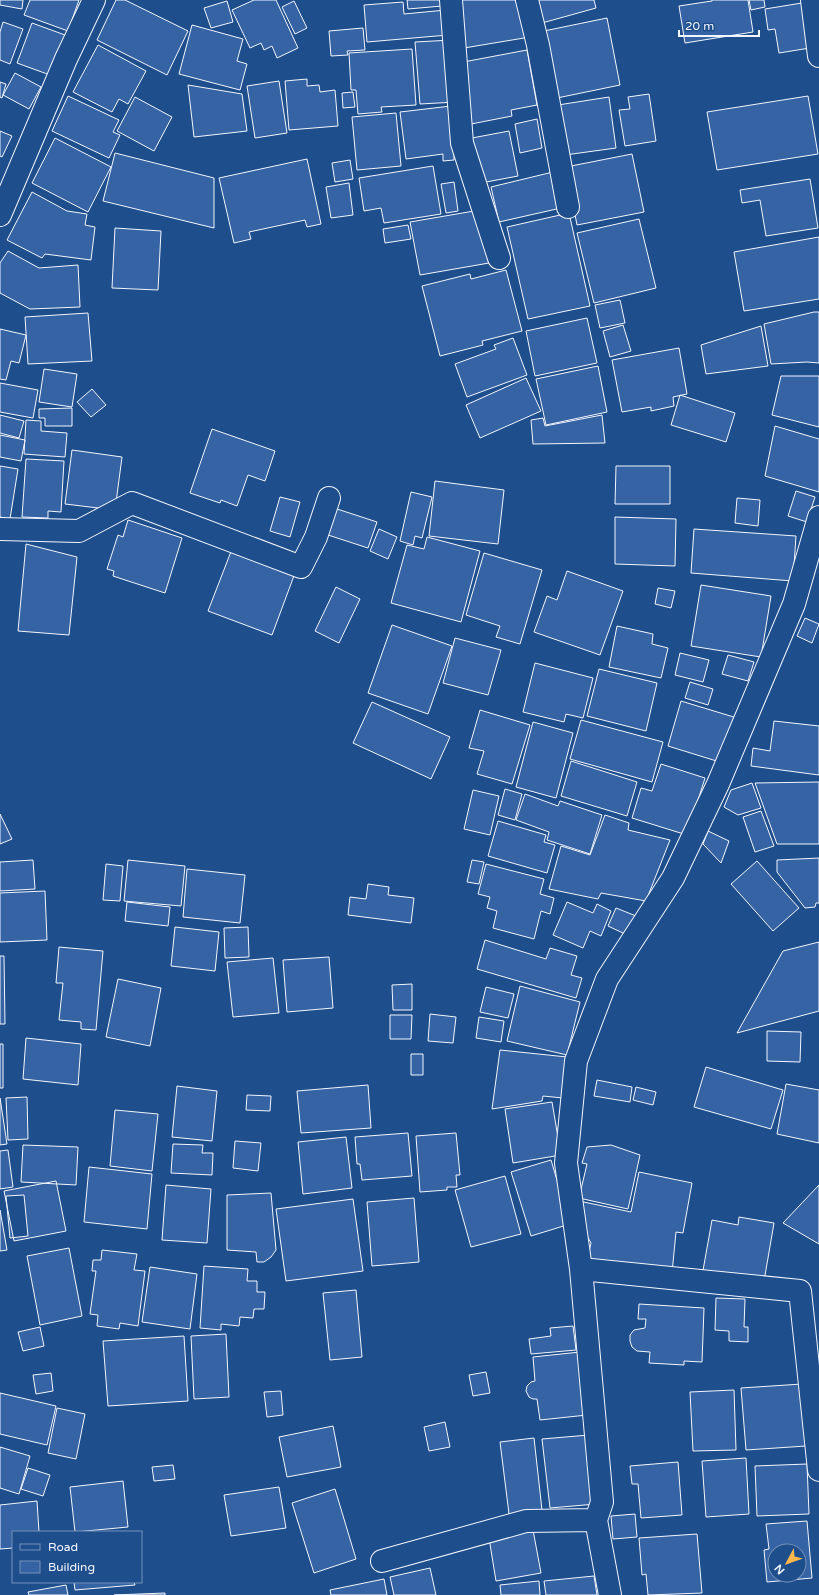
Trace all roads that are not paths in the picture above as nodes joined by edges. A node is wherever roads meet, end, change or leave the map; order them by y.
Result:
1 (94, 0) edge
2 (451, 0) edge
3 (527, 0) edge
4 (812, 0) edge
5 (819, 56) edge
6 (568, 207) dead end
7 (0, 215) edge
8 (499, 258) dead end
9 (330, 498) dead end
10 (819, 517) edge
11 (0, 529) edge
12 (581, 1269) junction
13 (819, 1470) edge
14 (596, 1520) junction
15 (382, 1561) dead end
16 (610, 1595) edge

1 - 7 street
2 - 8 street
3 - 6 street
4 - 5 street
9 - 11 street
10 - 12 street
12 - 13 street
12 - 14 street
14 - 15 street
14 - 16 street

